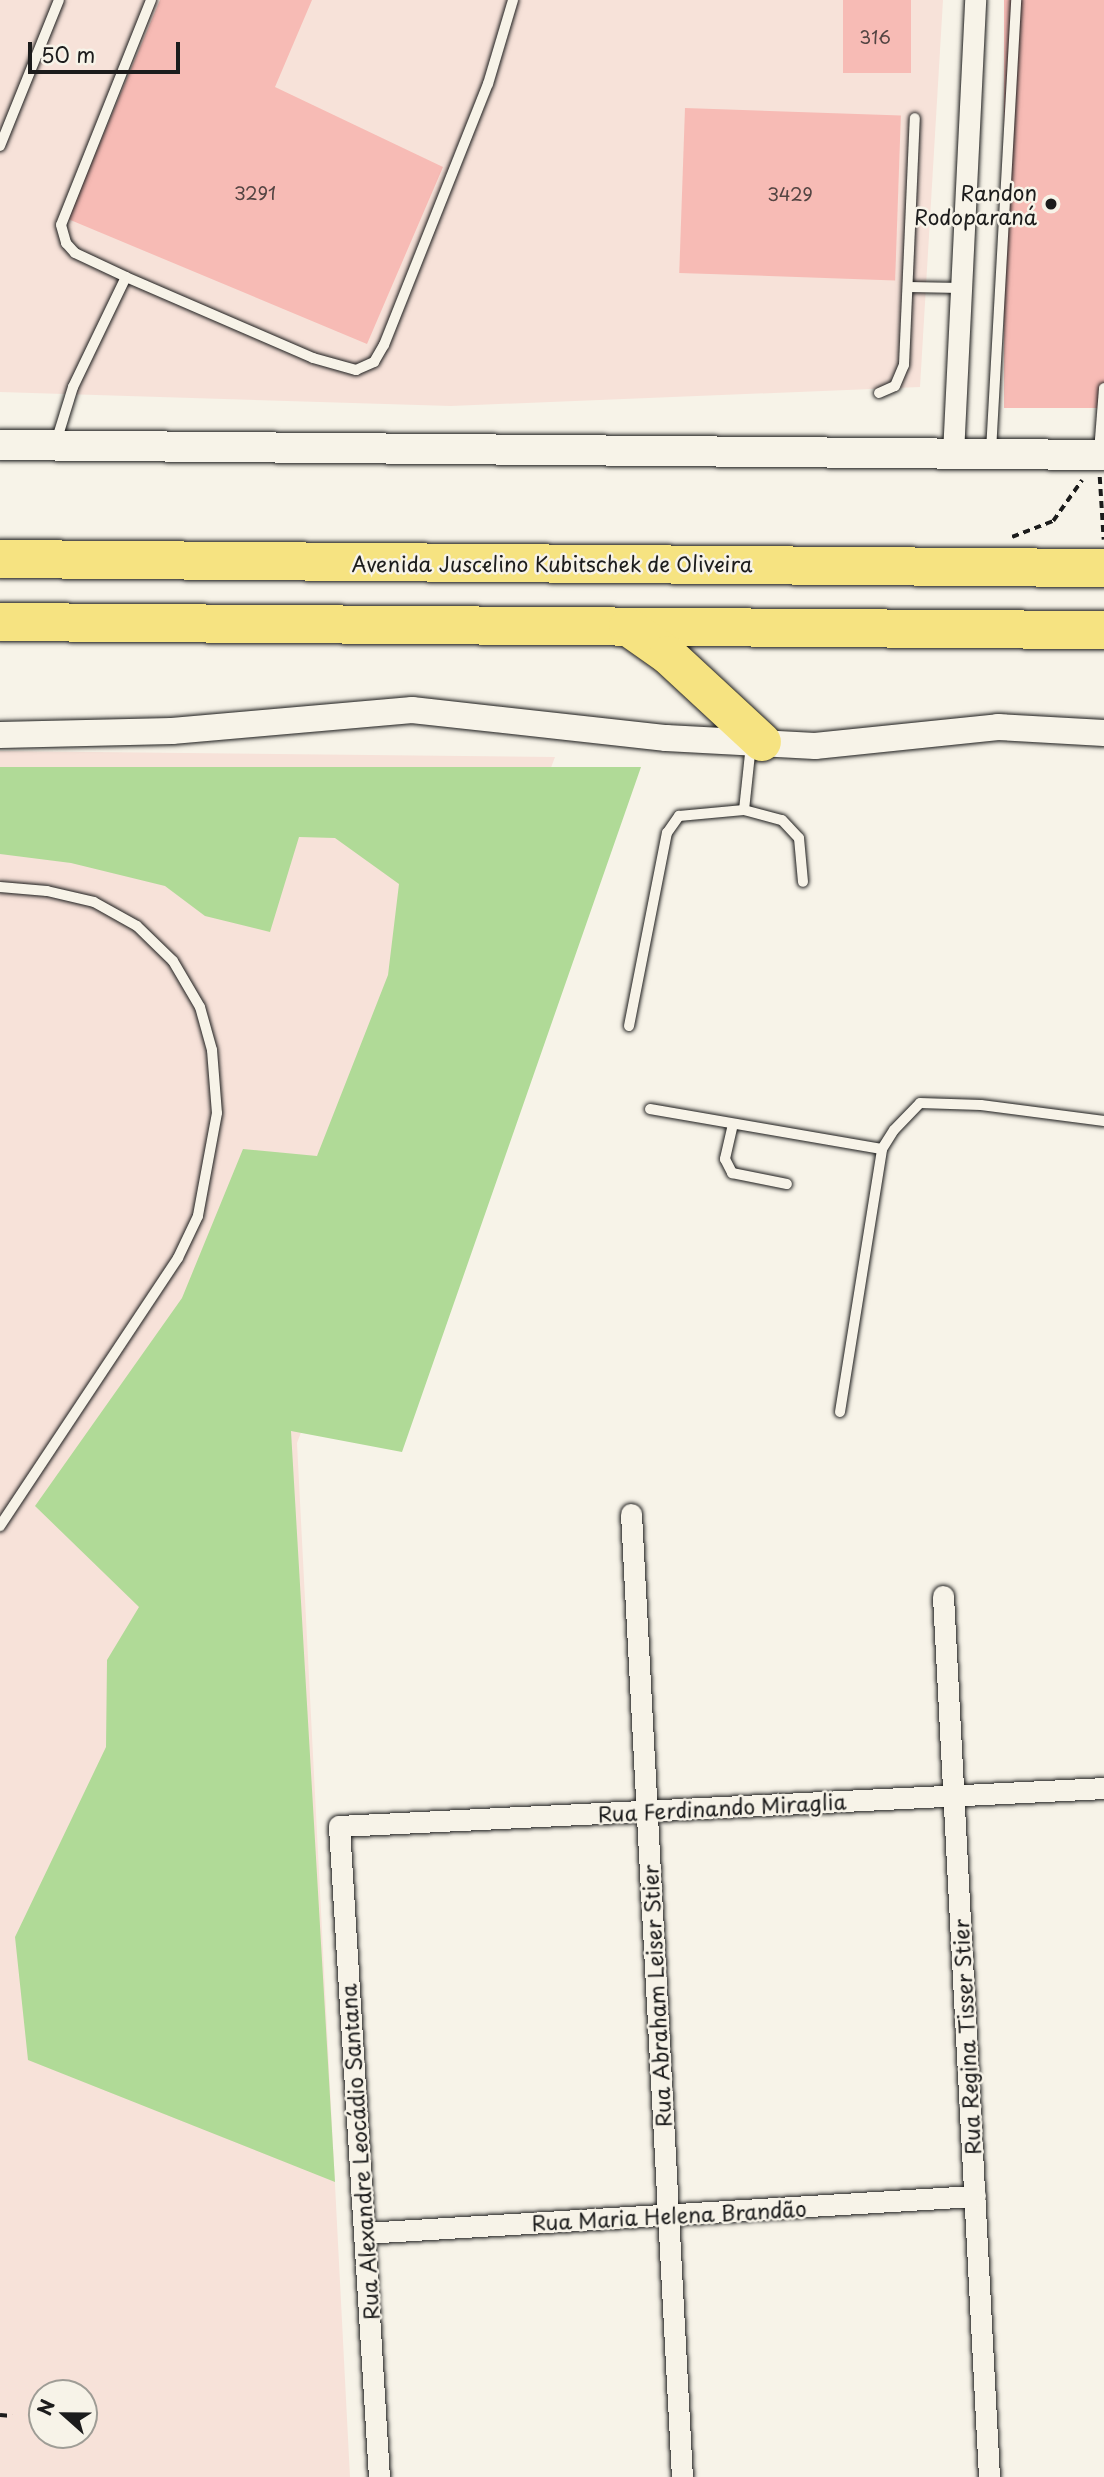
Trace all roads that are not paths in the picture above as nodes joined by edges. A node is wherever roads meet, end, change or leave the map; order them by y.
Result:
1 (59, 0) edge
2 (150, 0) edge
3 (513, 0) edge
4 (975, 0) edge
5 (1016, 0) edge
6 (915, 118) dead end
7 (0, 146) edge
8 (126, 277) junction
9 (908, 287) junction
10 (961, 288) junction
11 (1104, 388) edge
12 (880, 393) dead end
13 (0, 444) edge
14 (54, 445) junction
15 (953, 454) junction
16 (991, 454) junction
17 (1102, 455) edge
18 (0, 559) edge
19 (1104, 568) edge
20 (0, 622) edge
21 (628, 627) junction
22 (1104, 630) edge
23 (1104, 733) edge
24 (0, 735) edge
25 (757, 742) junction
26 (744, 810) junction
27 (803, 882) dead end
28 (0, 887) edge
29 (629, 1026) dead end
30 (650, 1109) dead end
31 (1104, 1121) edge
32 (733, 1124) junction
33 (882, 1149) junction
34 (788, 1184) dead end
35 (839, 1412) dead end
36 (631, 1514) dead end
37 (0, 1526) edge
38 (943, 1596) dead end
39 (1104, 1788) edge
40 (954, 1796) junction
41 (646, 1811) junction
42 (339, 1826) joint
43 (975, 2196) junction
44 (668, 2215) junction
45 (364, 2233) junction
46 (379, 2477) edge
47 (682, 2477) edge
48 (989, 2477) edge

1 - 7 lane
2 - 8 lane
3 - 8 lane
4 - 10 street
5 - 16 lane
6 - 9 lane
8 - 14 lane
9 - 10 lane
9 - 12 lane
10 - 15 street
11 - 17 lane
13 - 14 main road
14 - 15 main road
15 - 16 main road
16 - 17 main road
18 - 19 highway, Avenida Juscelino Kubitschek de Oliveira
20 - 21 highway
21 - 22 highway
21 - 25 highway
23 - 25 street
24 - 25 street
25 - 26 lane
26 - 27 lane
26 - 29 lane
28 - 37 lane
30 - 32 lane
31 - 33 lane
32 - 33 lane
32 - 34 lane
33 - 35 lane
36 - 41 street, Rua Abraham Leiser Stier
38 - 40 street, Rua Regina Tisser Stier
39 - 40 street, Rua Ferdinando Miraglia
40 - 41 street, Rua Ferdinando Miraglia
40 - 43 street, Rua Regina Tisser Stier
41 - 42 street, Rua Ferdinando Miraglia
41 - 44 street, Rua Abraham Leiser Stier
42 - 45 street, Rua Alexandre Leocádio Santana
43 - 44 street, Rua Maria Helena Brandão
43 - 48 street, Rua Regina Tisser Stier
44 - 45 street, Rua Maria Helena Brandão
44 - 47 street, Rua Abraham Leiser Stier
45 - 46 street, Rua Alexandre Leocádio Santana

